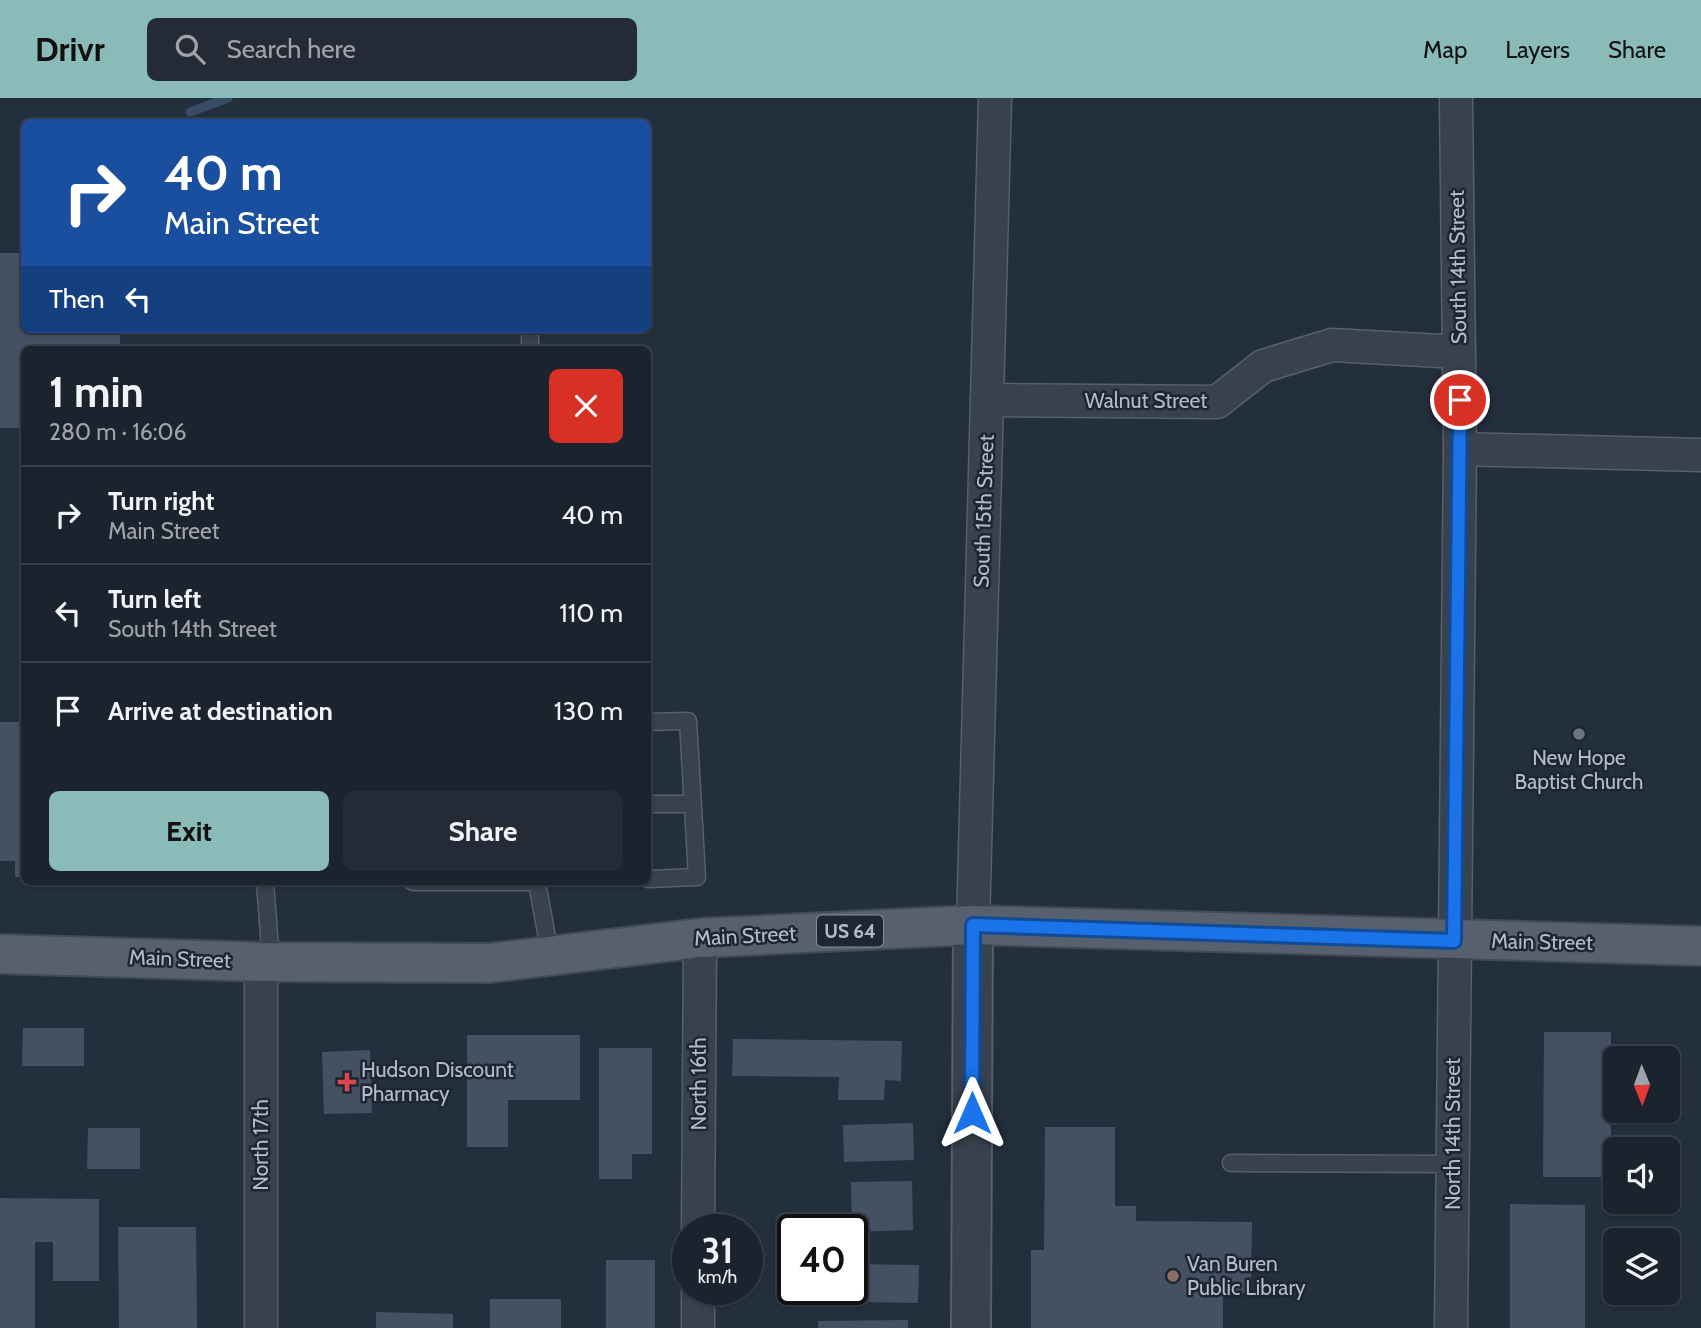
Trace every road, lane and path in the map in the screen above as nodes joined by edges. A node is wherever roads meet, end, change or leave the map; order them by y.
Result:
1 (995, 98) edge
2 (1456, 98) edge
3 (1459, 352) junction
4 (987, 400) junction
5 (1460, 449) junction
6 (1701, 455) edge
7 (651, 722) edge
8 (651, 804) edge
9 (692, 804) junction
10 (651, 879) edge
11 (265, 885) edge
12 (538, 885) edge
13 (973, 925) junction
14 (700, 938) junction
15 (1454, 941) junction
16 (1701, 946) edge
17 (0, 954) edge
18 (550, 956) junction
19 (266, 962) junction
20 (1231, 1163) dead end
21 (1452, 1164) junction
22 (698, 1214) edge
23 (698, 1305) edge
24 (261, 1328) edge
25 (698, 1328) edge
26 (971, 1328) edge
27 (1451, 1328) edge

1 - 4 street, South 15th Street
2 - 3 street, South 14th Street
3 - 4 street, Walnut Street
3 - 5 street, South 14th Street
4 - 13 street, South 15th Street
5 - 6 street
5 - 15 street, South 14th Street
7 - 9 lane
8 - 9 lane
9 - 10 lane
11 - 19 lane
12 - 18 lane
13 - 14 main road, Main Street / US 64
13 - 15 main road, Main Street / US 64
13 - 26 street
14 - 18 main road, Main Street / US 64
14 - 22 street, North 16th
15 - 16 main road, Main Street / US 64
15 - 21 street, North 14th Street
17 - 19 main road, Main Street / US 64
18 - 19 main road, Main Street / US 64
19 - 24 street, North 17th
20 - 21 lane
21 - 27 street, North 14th Street
23 - 25 street

